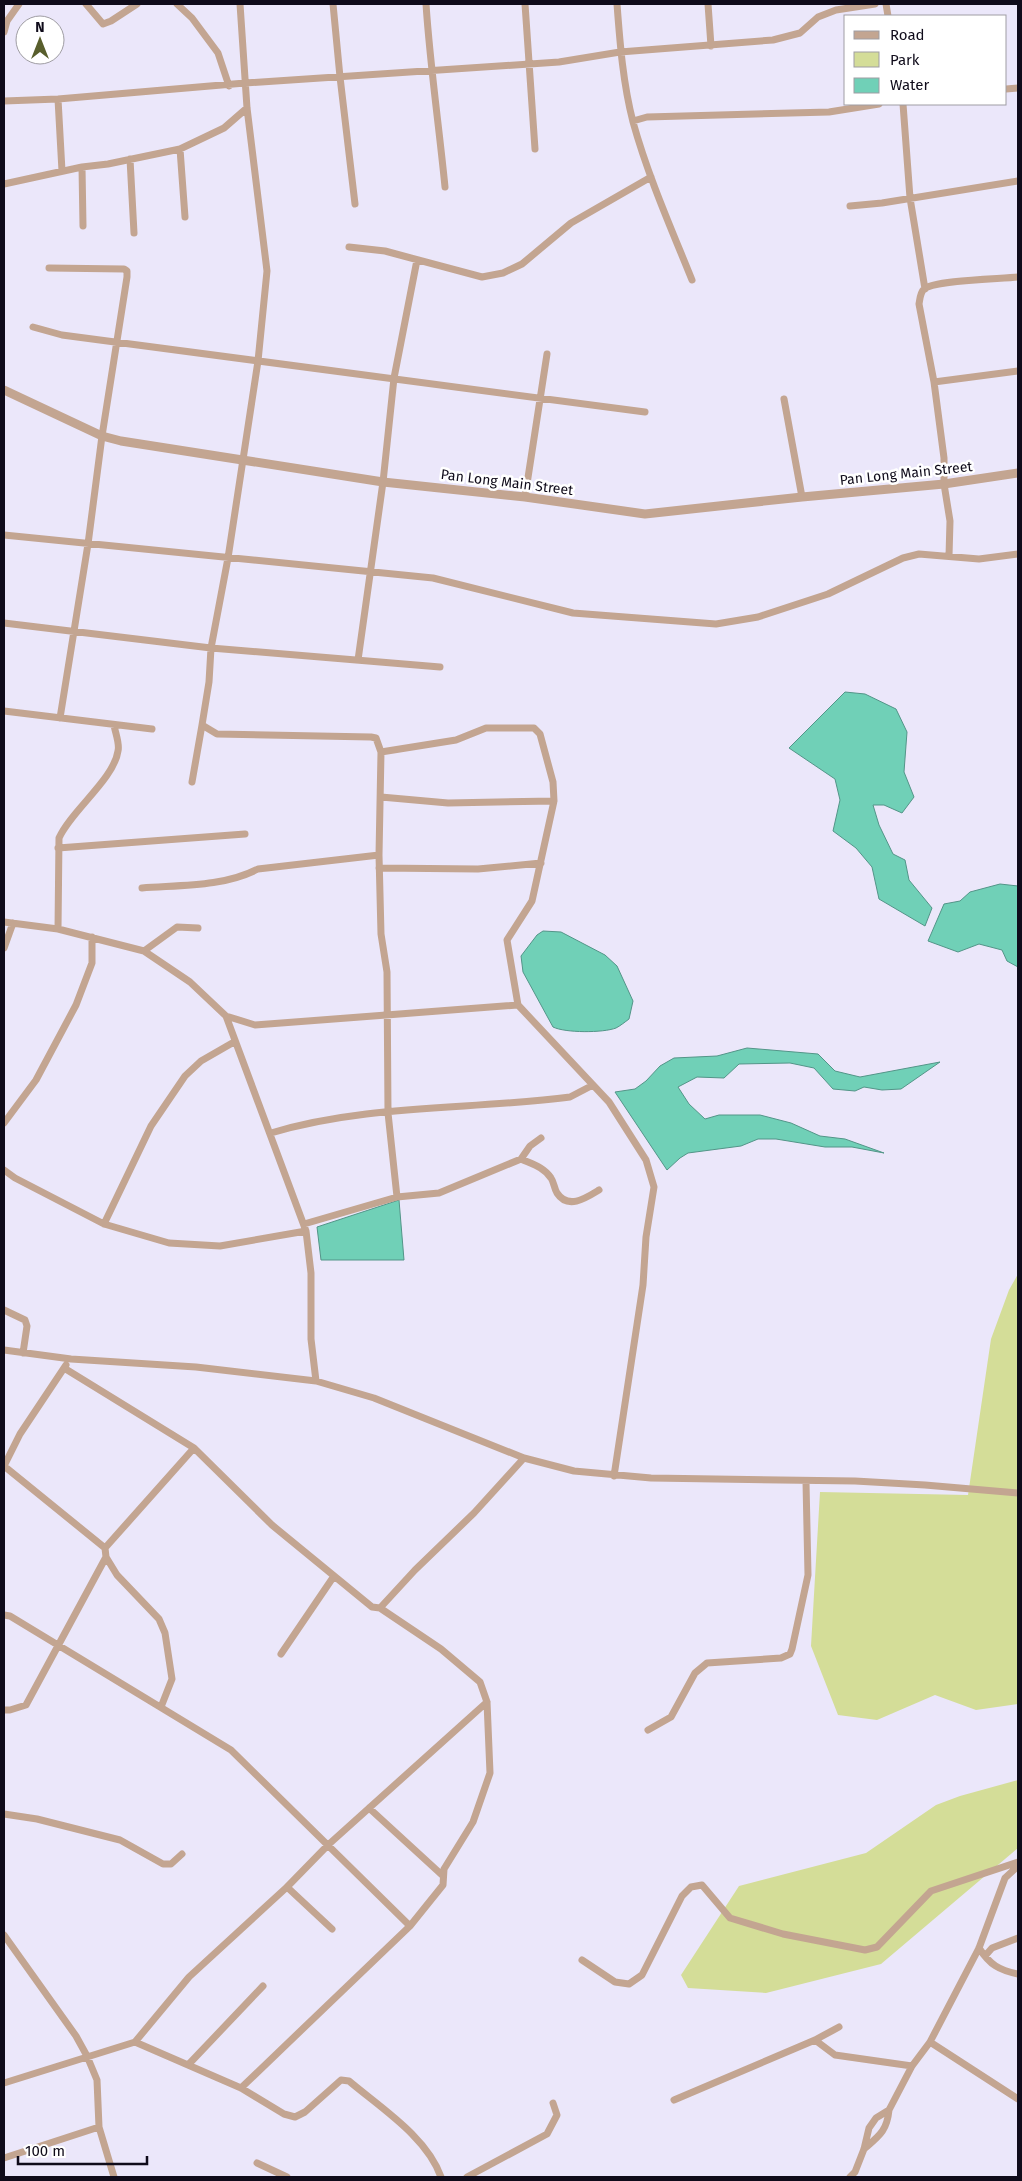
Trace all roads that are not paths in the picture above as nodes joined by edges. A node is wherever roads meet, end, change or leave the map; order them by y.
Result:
1 (19, 4) edge
2 (86, 4) edge
3 (137, 4) edge
4 (177, 4) edge
5 (240, 4) edge
6 (333, 4) edge
7 (426, 4) edge
8 (524, 4) edge
9 (617, 4) edge
10 (708, 4) edge
11 (875, 4) edge
12 (4, 32) edge
13 (711, 46) junction
14 (620, 52) junction
15 (529, 64) junction
16 (431, 71) junction
17 (340, 77) junction
18 (245, 83) junction
19 (229, 86) junction
20 (58, 99) junction
21 (4, 101) edge
22 (873, 105) edge
23 (903, 105) edge
24 (247, 108) junction
25 (633, 121) junction
26 (180, 149) junction
27 (535, 149) dead end
28 (130, 160) junction
29 (82, 167) junction
30 (62, 171) junction
31 (651, 177) junction
32 (1018, 181) edge
33 (4, 184) edge
34 (445, 188) dead end
35 (910, 198) junction
36 (355, 204) dead end
37 (850, 206) dead end
38 (185, 217) dead end
39 (83, 226) dead end
40 (134, 233) dead end
41 (349, 247) dead end
42 (417, 260) junction
43 (49, 268) dead end
44 (1018, 277) edge
45 (692, 280) dead end
46 (925, 289) junction
47 (33, 327) dead end
48 (119, 342) junction
49 (547, 354) dead end
50 (258, 361) junction
51 (1018, 371) edge
52 (394, 378) junction
53 (934, 382) junction
54 (4, 390) edge
55 (539, 398) junction
56 (784, 399) dead end
57 (645, 412) dead end
58 (102, 436) junction
59 (243, 461) junction
60 (1018, 473) edge
61 (383, 482) junction
62 (944, 484) junction
63 (525, 497) junction
64 (802, 497) junction
65 (4, 535) edge
66 (88, 544) junction
67 (1018, 554) edge
68 (949, 556) junction
69 (228, 558) junction
70 (369, 573) junction
71 (4, 623) edge
72 (75, 631) junction
73 (211, 648) junction
74 (358, 660) junction
75 (440, 668) dead end
76 (4, 711) edge
77 (60, 718) junction
78 (114, 724) junction
79 (202, 725) junction
80 (152, 729) dead end
81 (381, 752) junction
82 (192, 782) dead end
83 (381, 797) junction
84 (554, 801) junction
85 (245, 834) dead end
86 (58, 848) junction
87 (379, 855) junction
88 (541, 863) junction
89 (379, 868) junction
90 (142, 888) dead end
91 (4, 922) edge
92 (13, 924) junction
93 (198, 928) dead end
94 (58, 929) junction
95 (92, 938) junction
96 (4, 948) edge
97 (144, 951) junction
98 (518, 1004) junction
99 (388, 1014) junction
100 (226, 1016) junction
101 (234, 1042) junction
102 (593, 1086) junction
103 (388, 1113) junction
104 (4, 1123) edge
105 (271, 1133) junction
106 (542, 1138) dead end
107 (521, 1159) junction
108 (4, 1170) edge
109 (598, 1190) dead end
110 (397, 1197) junction
111 (104, 1224) junction
112 (305, 1228) junction
113 (4, 1310) edge
114 (4, 1350) edge
115 (24, 1353) junction
116 (71, 1359) junction
117 (64, 1368) junction
118 (316, 1381) junction
119 (194, 1448) junction
120 (524, 1458) junction
121 (614, 1476) junction
122 (806, 1482) junction
123 (1018, 1493) edge
124 (105, 1548) junction
125 (106, 1557) junction
126 (334, 1576) junction
127 (380, 1608) junction
128 (4, 1615) edge
129 (58, 1644) junction
130 (280, 1654) dead end
131 (487, 1702) junction
132 (162, 1708) junction
133 (4, 1710) edge
134 (648, 1730) dead end
135 (369, 1808) junction
136 (4, 1814) edge
137 (328, 1845) junction
138 (182, 1854) dead end
139 (1018, 1864) edge
140 (442, 1875) junction
141 (287, 1886) junction
142 (410, 1926) junction
143 (332, 1929) dead end
144 (4, 1935) edge
145 (1018, 1938) edge
146 (979, 1948) junction
147 (985, 1956) junction
148 (582, 1960) dead end
149 (1018, 1974) edge
150 (263, 1986) dead end
151 (839, 2027) dead end
152 (815, 2040) junction
153 (135, 2042) junction
154 (930, 2042) junction
155 (87, 2056) junction
156 (188, 2065) junction
157 (912, 2066) junction
158 (5, 2081) edge
159 (241, 2088) junction
160 (1018, 2099) edge
161 (674, 2100) dead end
162 (553, 2103) dead end
163 (889, 2110) junction
164 (99, 2127) junction
165 (864, 2149) junction
166 (4, 2158) edge
167 (257, 2163) dead end
168 (854, 2176) edge
169 (114, 2177) edge
170 (287, 2177) edge
171 (441, 2177) edge
172 (467, 2177) edge

1 - 12 street
2 - 3 street
4 - 19 street
5 - 18 street
6 - 17 street
7 - 16 street
8 - 15 street
9 - 14 street
10 - 13 street
11 - 13 street
13 - 14 street
14 - 15 street
14 - 25 street
15 - 16 street
15 - 27 street
16 - 17 street
16 - 34 street
17 - 18 street
17 - 36 street
18 - 19 street
18 - 24 street
19 - 20 street
20 - 21 street
20 - 30 street
22 - 25 street
23 - 35 street
24 - 26 street
24 - 50 street
25 - 31 street
26 - 28 street
26 - 38 street
28 - 29 street
28 - 40 street
29 - 30 street
29 - 39 street
30 - 33 street
31 - 42 street
31 - 45 street
32 - 35 street
35 - 37 street
35 - 46 street
41 - 42 street
42 - 52 street
43 - 48 street
44 - 46 street
46 - 53 street
47 - 48 street
48 - 50 street
48 - 58 street
49 - 55 street
50 - 52 street
50 - 59 street
51 - 53 street
52 - 55 street
52 - 61 street
53 - 62 street
54 - 58 street, Pan Long Main Street
55 - 57 street
55 - 63 street
56 - 64 street
58 - 59 street, Pan Long Main Street
58 - 66 street
59 - 61 street, Pan Long Main Street
59 - 69 street
60 - 62 street, Pan Long Main Street
61 - 63 street, Pan Long Main Street
61 - 70 street
62 - 64 street, Pan Long Main Street
62 - 68 street
63 - 64 street, Pan Long Main Street
65 - 66 street
66 - 69 street
66 - 72 street
67 - 68 street
68 - 70 street
69 - 70 street
69 - 73 street
70 - 74 street
71 - 72 street
72 - 73 street
72 - 77 street
73 - 74 street
73 - 79 street
74 - 75 street
76 - 77 street
77 - 78 street
78 - 80 street
78 - 86 street
79 - 81 street
79 - 82 street
81 - 83 street
81 - 84 street
83 - 84 street
83 - 87 street
84 - 88 street
85 - 86 street
86 - 94 street
87 - 89 street
87 - 90 street
88 - 89 street
88 - 98 street
89 - 99 street
91 - 92 street
92 - 94 street
92 - 96 street
93 - 97 street
94 - 95 street
95 - 97 street
95 - 104 street
97 - 100 street
98 - 99 street
98 - 102 street
99 - 100 street
99 - 103 street
100 - 101 street
101 - 105 street
101 - 111 street
102 - 103 street
102 - 121 street
103 - 105 street
103 - 110 street
105 - 112 street
106 - 107 street
107 - 109 street
107 - 110 street
108 - 111 street
110 - 112 street
111 - 112 street
112 - 118 street
113 - 115 street
114 - 115 street
115 - 116 street
116 - 117 street
116 - 118 street
117 - 119 street
117 - 124 street
118 - 120 street
119 - 124 street
119 - 126 street
120 - 121 street
120 - 127 street
121 - 122 street
122 - 123 street
122 - 134 street
124 - 125 street
125 - 129 street
125 - 132 street
126 - 127 street
126 - 130 street
127 - 131 street
128 - 129 street
129 - 132 street
129 - 133 street
131 - 135 street
131 - 140 street
132 - 137 street
135 - 137 street
135 - 140 street
136 - 138 street
137 - 141 street
137 - 142 street
139 - 146 street
139 - 148 street
140 - 142 street
141 - 143 street
141 - 153 street
142 - 159 street
144 - 155 street
145 - 147 street
146 - 147 street
146 - 154 street
147 - 149 street
150 - 156 street
151 - 152 street
152 - 157 street
152 - 161 street
153 - 155 street
153 - 156 street
154 - 157 street
154 - 160 street
155 - 158 street
155 - 164 street
156 - 159 street
157 - 163 street
159 - 171 street
162 - 172 street
163 - 165 street
163 - 165 street
164 - 166 street
164 - 169 street
165 - 168 street
167 - 170 street

